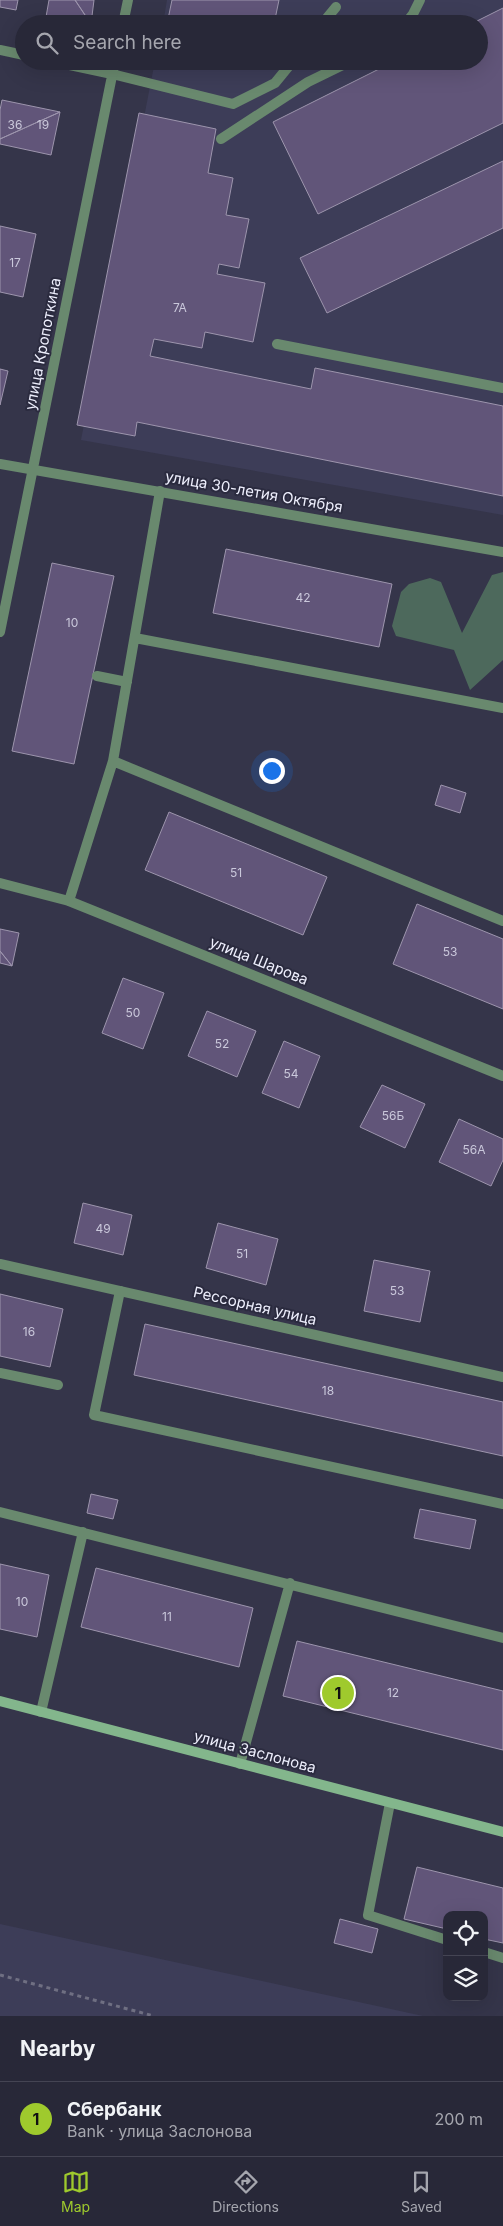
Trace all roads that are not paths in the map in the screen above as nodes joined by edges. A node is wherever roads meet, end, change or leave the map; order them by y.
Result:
1 (128, 0) edge
2 (420, 0) edge
3 (336, 7) dead end
4 (125, 15) edge
5 (329, 15) edge
6 (412, 15) edge
7 (0, 50) edge
8 (15, 54) edge
9 (93, 70) edge
10 (113, 70) edge
11 (286, 70) edge
12 (333, 70) edge
13 (112, 74) junction
14 (221, 139) dead end
15 (277, 344) dead end
16 (503, 388) edge
17 (0, 464) edge
18 (33, 471) junction
19 (160, 491) junction
20 (503, 552) edge
21 (0, 632) edge
22 (135, 638) junction
23 (97, 676) dead end
24 (127, 682) junction
25 (503, 708) edge
26 (113, 761) junction
27 (0, 883) edge
28 (69, 901) junction
29 (503, 921) edge
30 (503, 1076) edge
31 (0, 1264) edge
32 (120, 1291) junction
33 (0, 1374) edge
34 (503, 1377) edge
35 (58, 1385) dead end
36 (503, 1504) edge
37 (0, 1512) edge
38 (83, 1532) junction
39 (290, 1583) junction
40 (503, 1638) edge
41 (0, 1701) edge
42 (41, 1712) junction
43 (240, 1764) junction
44 (390, 1803) junction
45 (503, 1832) edge
46 (443, 1939) edge
47 (488, 1953) edge
48 (503, 1958) edge

1 - 4 street
2 - 6 street
3 - 5 street
7 - 8 street
9 - 13 street
10 - 13 street, улица Кропоткина
11 - 13 street
12 - 14 street
13 - 18 street, улица Кропоткина
15 - 16 street
17 - 18 street, улица 30-летия Октября
18 - 19 street, улица 30-летия Октября
18 - 21 street, улица Кропоткина
19 - 20 street, улица 30-летия Октября
19 - 22 street
22 - 24 street
22 - 25 street
23 - 24 street
24 - 26 street
26 - 28 street
26 - 29 street
27 - 28 street, улица Шарова
28 - 30 street, улица Шарова
31 - 32 street, Рессорная улица
32 - 34 street, Рессорная улица
32 - 36 street
33 - 35 street
37 - 38 street
38 - 39 street
38 - 42 street
39 - 40 street
39 - 43 street
41 - 42 street, улица Заслонова
42 - 43 street, улица Заслонова
43 - 44 street, улица Заслонова
44 - 45 street, улица Заслонова
44 - 46 street
47 - 48 street

